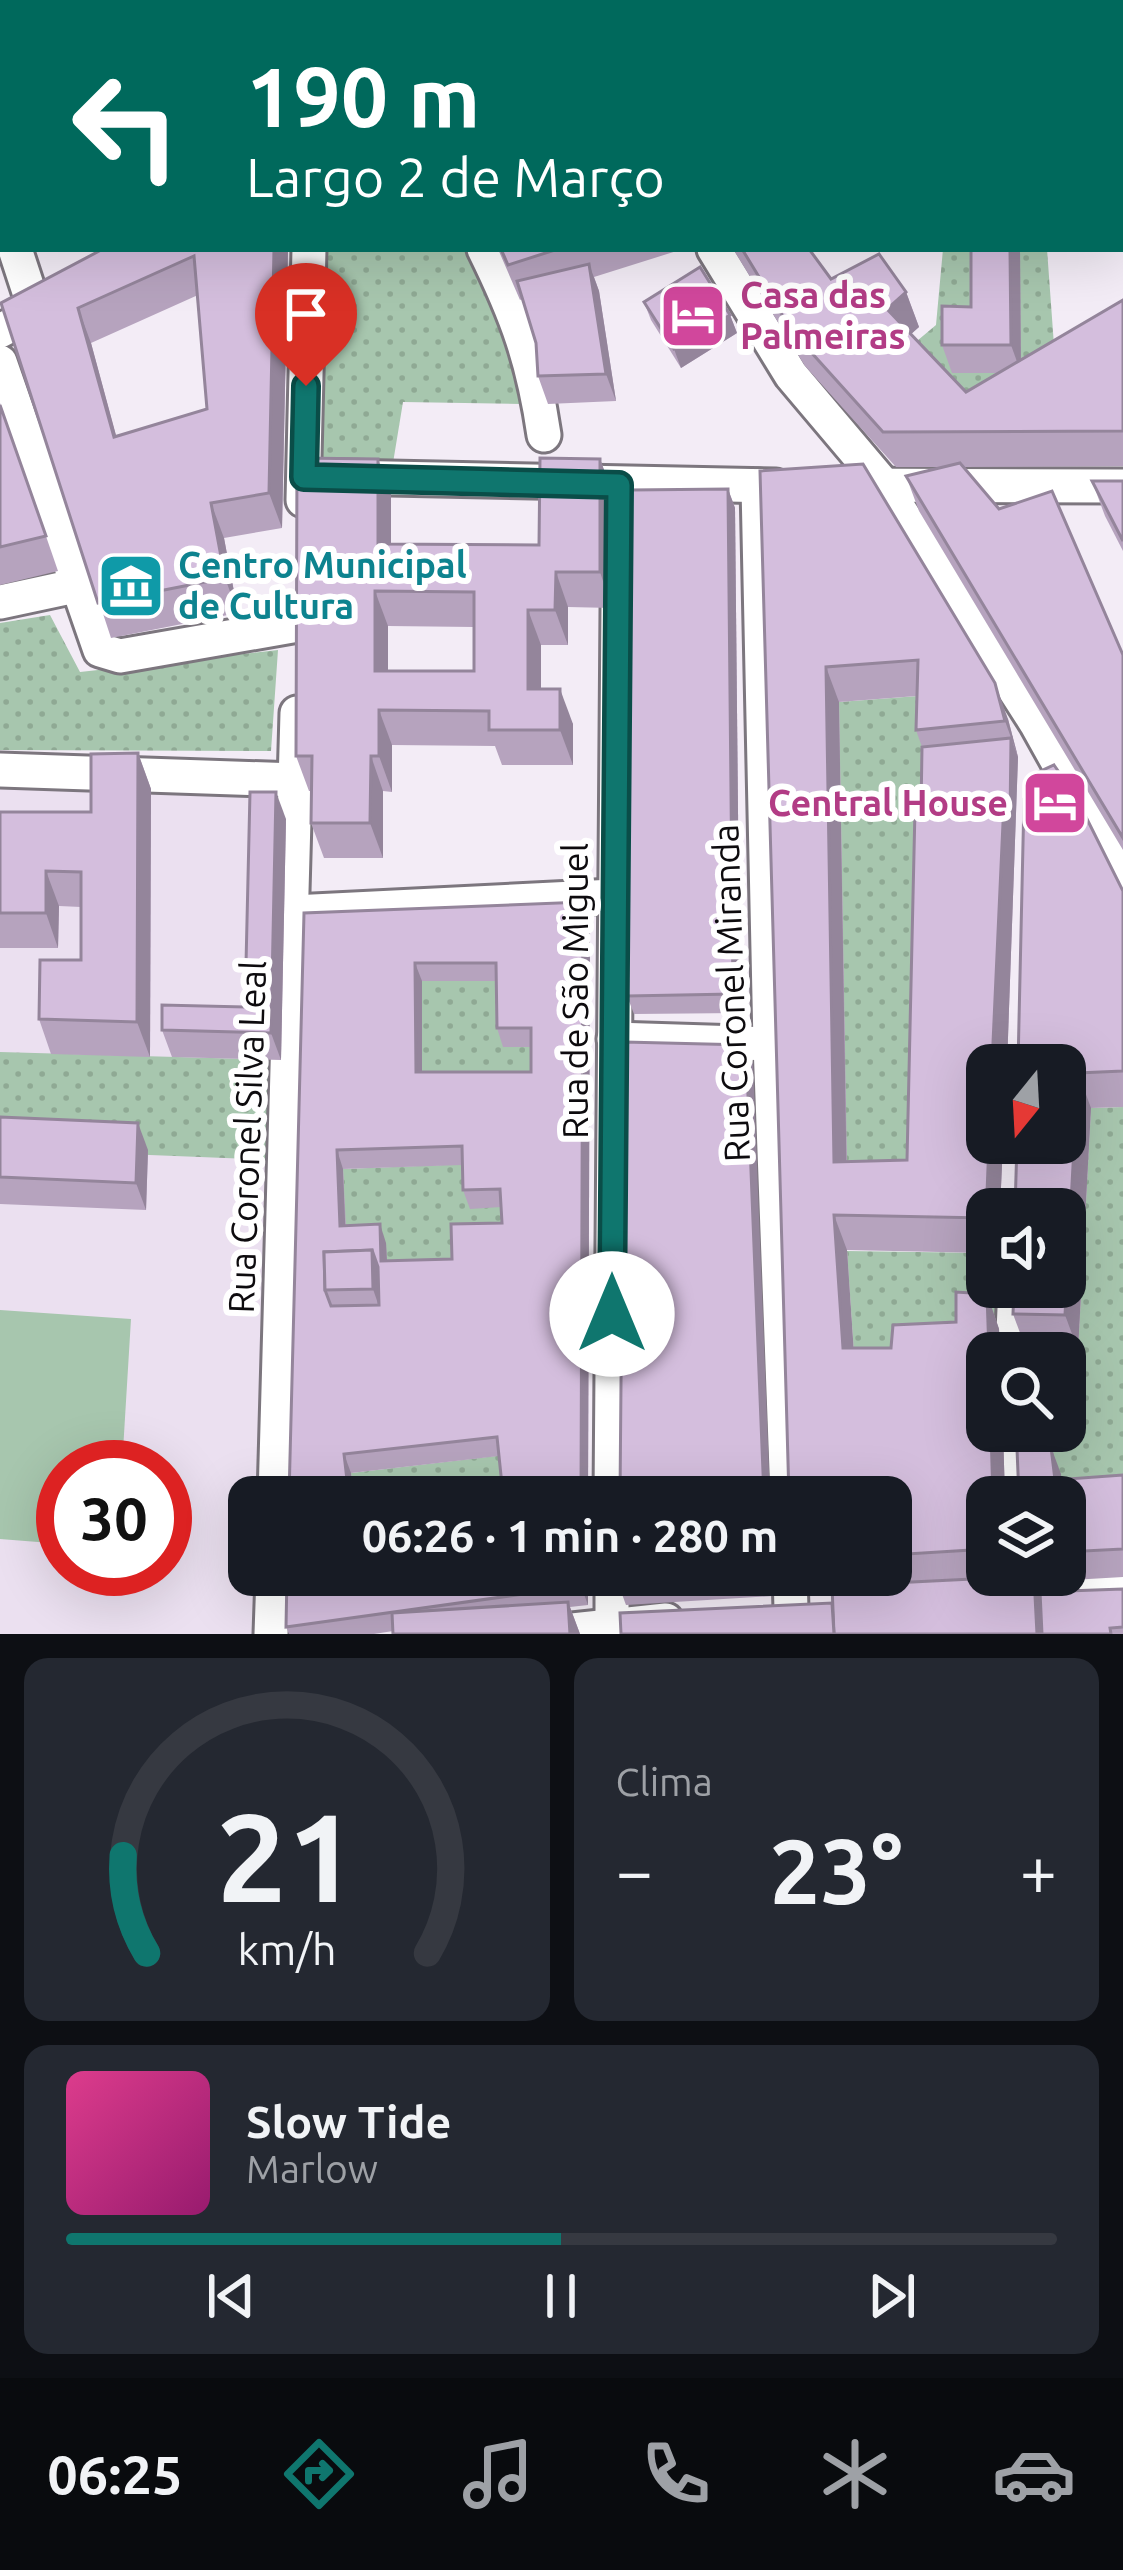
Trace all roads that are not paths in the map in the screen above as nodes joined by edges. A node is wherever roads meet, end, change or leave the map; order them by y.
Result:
1 (16, 252) edge
2 (309, 252) edge
3 (485, 252) edge
4 (716, 252) edge
5 (73, 292) edge
6 (36, 313) junction
7 (0, 331) edge
8 (0, 362) edge
9 (544, 435) dead end
10 (304, 477) junction
11 (883, 484) junction
12 (619, 485) junction
13 (758, 486) junction
14 (1123, 486) edge
15 (302, 540) edge
16 (300, 583) edge
17 (75, 586) junction
18 (0, 602) edge
19 (298, 625) junction
20 (1036, 723) junction
21 (0, 770) edge
22 (296, 780) junction
23 (1033, 792) edge
24 (1123, 879) edge
25 (614, 896) junction
26 (293, 913) junction
27 (614, 1040) junction
28 (770, 1044) junction
29 (276, 1476) edge
30 (611, 1476) edge
31 (786, 1476) edge
32 (1123, 1589) edge
33 (1086, 1592) edge
34 (272, 1596) edge
35 (612, 1596) edge
36 (791, 1596) edge
37 (791, 1610) edge
38 (702, 1617) edge
39 (612, 1629) edge
40 (271, 1634) edge
41 (535, 1634) edge

1 - 6 street
2 - 10 street
3 - 9 street
4 - 11 street
5 - 6 street
6 - 7 street
8 - 17 street
10 - 12 street
10 - 15 street
11 - 13 street
11 - 14 street
11 - 20 street
12 - 13 street
12 - 25 street, Rua de São Miguel
13 - 28 street, Rua Coronel Miranda
16 - 19 street, Rua Coronel Silva Leal
17 - 18 street
17 - 19 street
19 - 22 street, Rua Coronel Silva Leal
20 - 23 street
20 - 24 street
21 - 22 street
22 - 26 street, Rua Coronel Silva Leal
25 - 26 street
25 - 27 street, Rua de São Miguel
26 - 29 street, Rua Coronel Silva Leal
27 - 28 street
27 - 30 street, Rua de São Miguel
28 - 31 street, Rua Coronel Miranda
32 - 33 street
34 - 40 street
35 - 39 street
36 - 37 street
38 - 39 street
39 - 41 street

